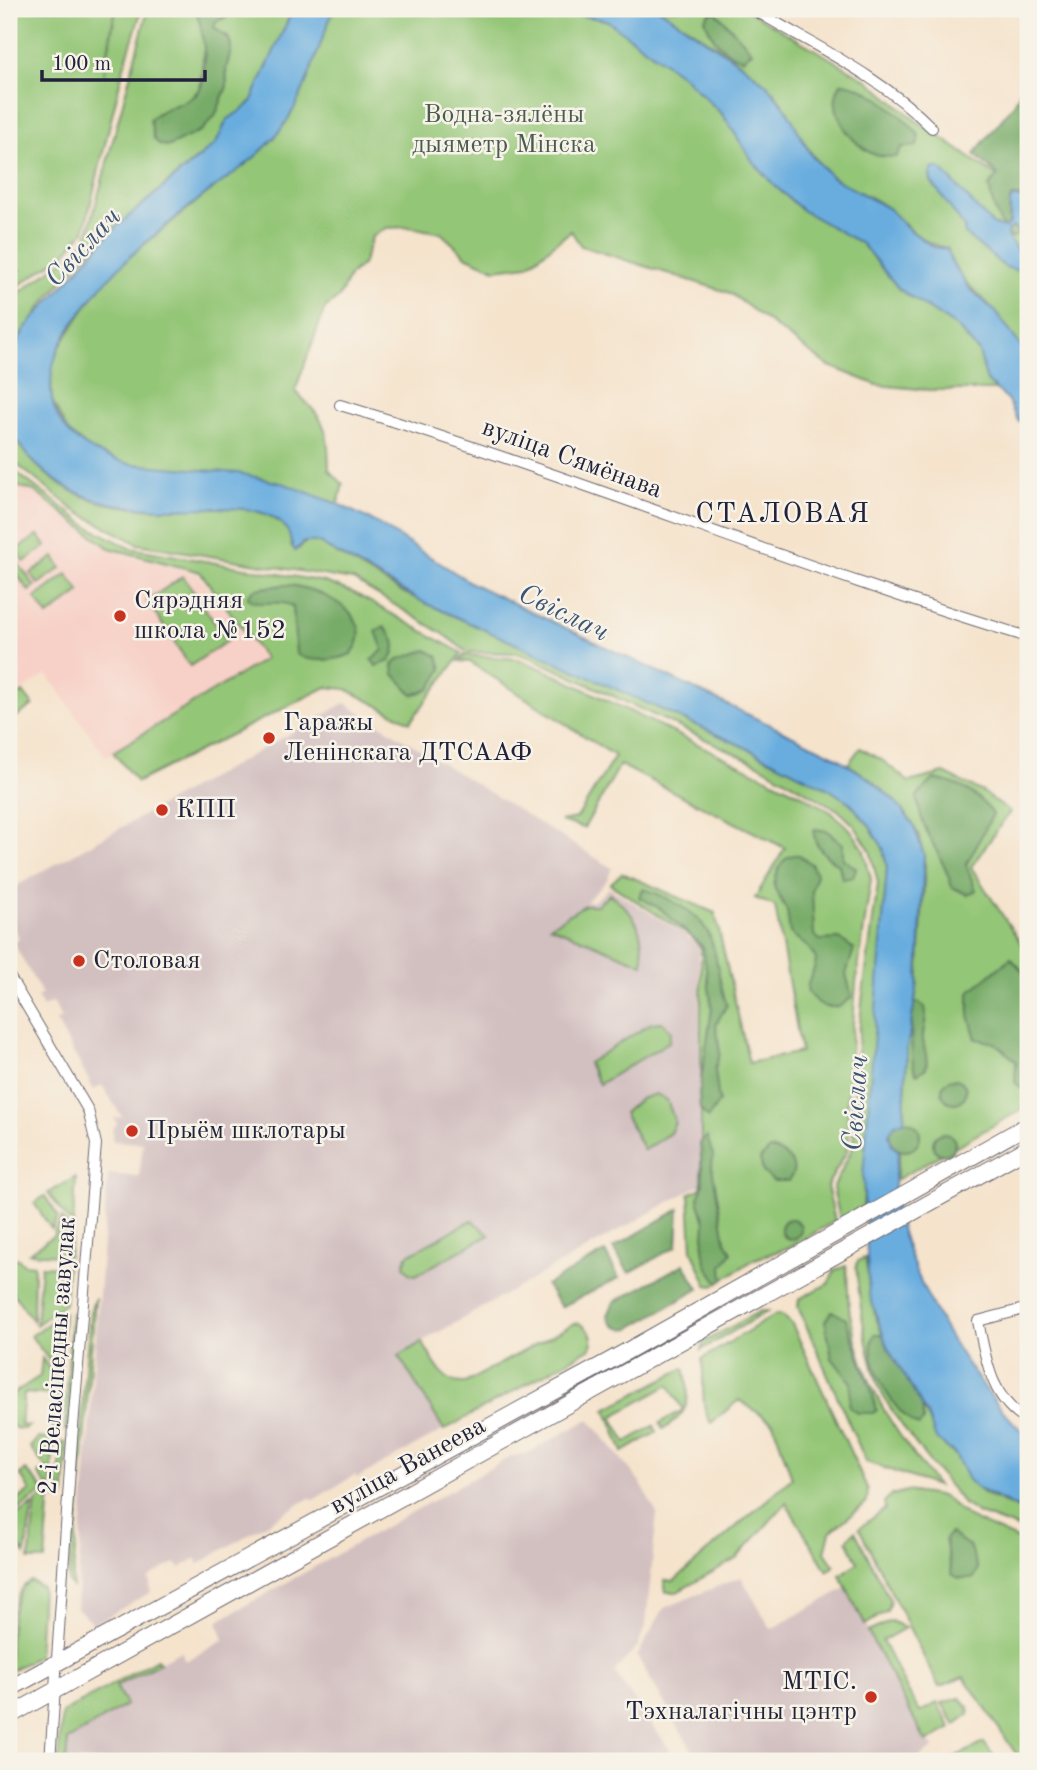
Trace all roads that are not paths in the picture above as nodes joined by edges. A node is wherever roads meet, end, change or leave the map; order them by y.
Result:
1 (754, 9) edge
2 (932, 128) dead end
3 (340, 405) dead end
4 (1028, 637) edge
5 (9, 976) edge
6 (1028, 1125) edge
7 (1028, 1148) edge
8 (1028, 1308) edge
9 (613, 1359) junction
10 (621, 1374) junction
11 (1028, 1421) edge
12 (179, 1597) junction
13 (189, 1616) junction
14 (58, 1662) junction
15 (9, 1689) edge
16 (56, 1690) junction
17 (9, 1716) edge
18 (50, 1761) edge

1 - 2 street
3 - 4 street, вуліца Сямёнава
5 - 14 street, 2-і Веласіпедны завулак
6 - 9 main road, вуліца Ванеева
7 - 10 main road, вуліца Ванеева
8 - 11 street
9 - 10 street
9 - 12 main road, вуліца Ванеева
10 - 13 main road, вуліца Ванеева
12 - 13 street
12 - 14 main road, вуліца Ванеева
13 - 16 main road, вуліца Ванеева
14 - 15 main road, вуліца Ванеева
14 - 16 street, 2-і Веласіпедны завулак
16 - 17 main road, вуліца Ванеева
16 - 18 street, 2-і Веласіпедны завулак

